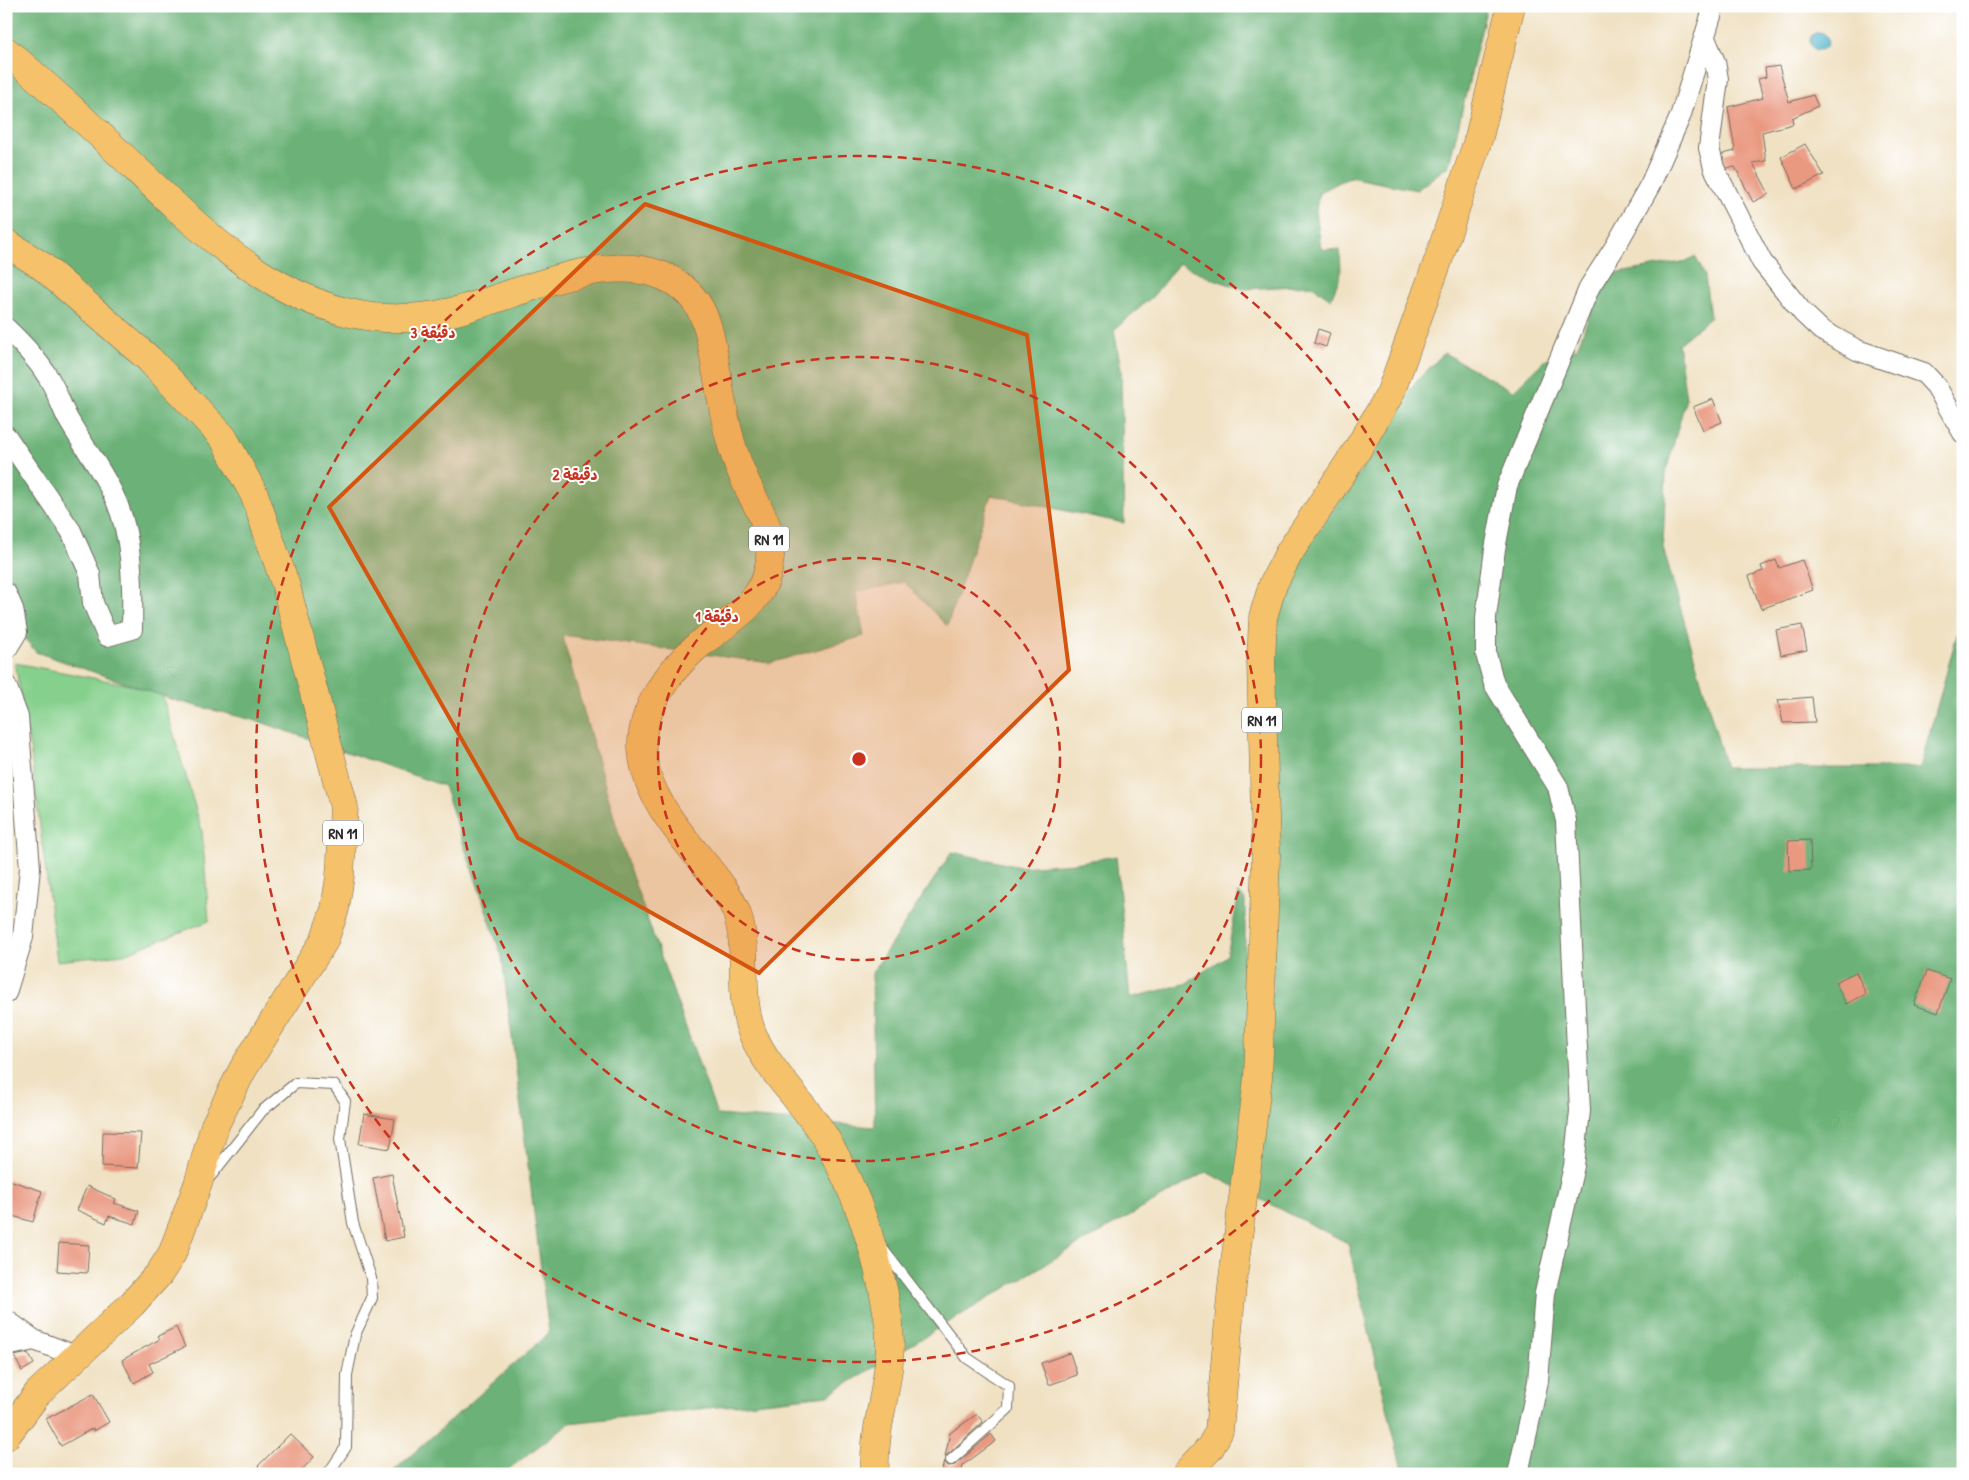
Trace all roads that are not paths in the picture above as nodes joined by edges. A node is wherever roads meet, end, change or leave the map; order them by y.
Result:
1 (1511, 6) edge
2 (1714, 6) edge
3 (1705, 38) junction
4 (6, 51) edge
5 (6, 243) edge
6 (6, 328) edge
7 (1963, 432) edge
8 (6, 436) edge
9 (6, 593) edge
10 (6, 650) edge
11 (6, 685) edge
12 (6, 993) edge
13 (192, 1200) junction
14 (864, 1223) junction
15 (6, 1320) edge
16 (34, 1340) junction
17 (6, 1346) edge
18 (76, 1356) junction
19 (6, 1436) edge
20 (951, 1460) dead end
21 (328, 1474) edge
22 (875, 1474) edge
23 (1186, 1474) edge
24 (1518, 1474) edge

1 - 23 main road, RN 11
2 - 3 street
3 - 7 street
3 - 24 street
4 - 14 main road, RN 11
5 - 13 main road, RN 11
6 - 8 street
9 - 10 street
11 - 12 street
13 - 18 main road, RN 11
13 - 21 lane
14 - 20 lane
14 - 22 main road, RN 11
15 - 16 street
16 - 17 street
16 - 18 street
18 - 19 main road, RN 11

